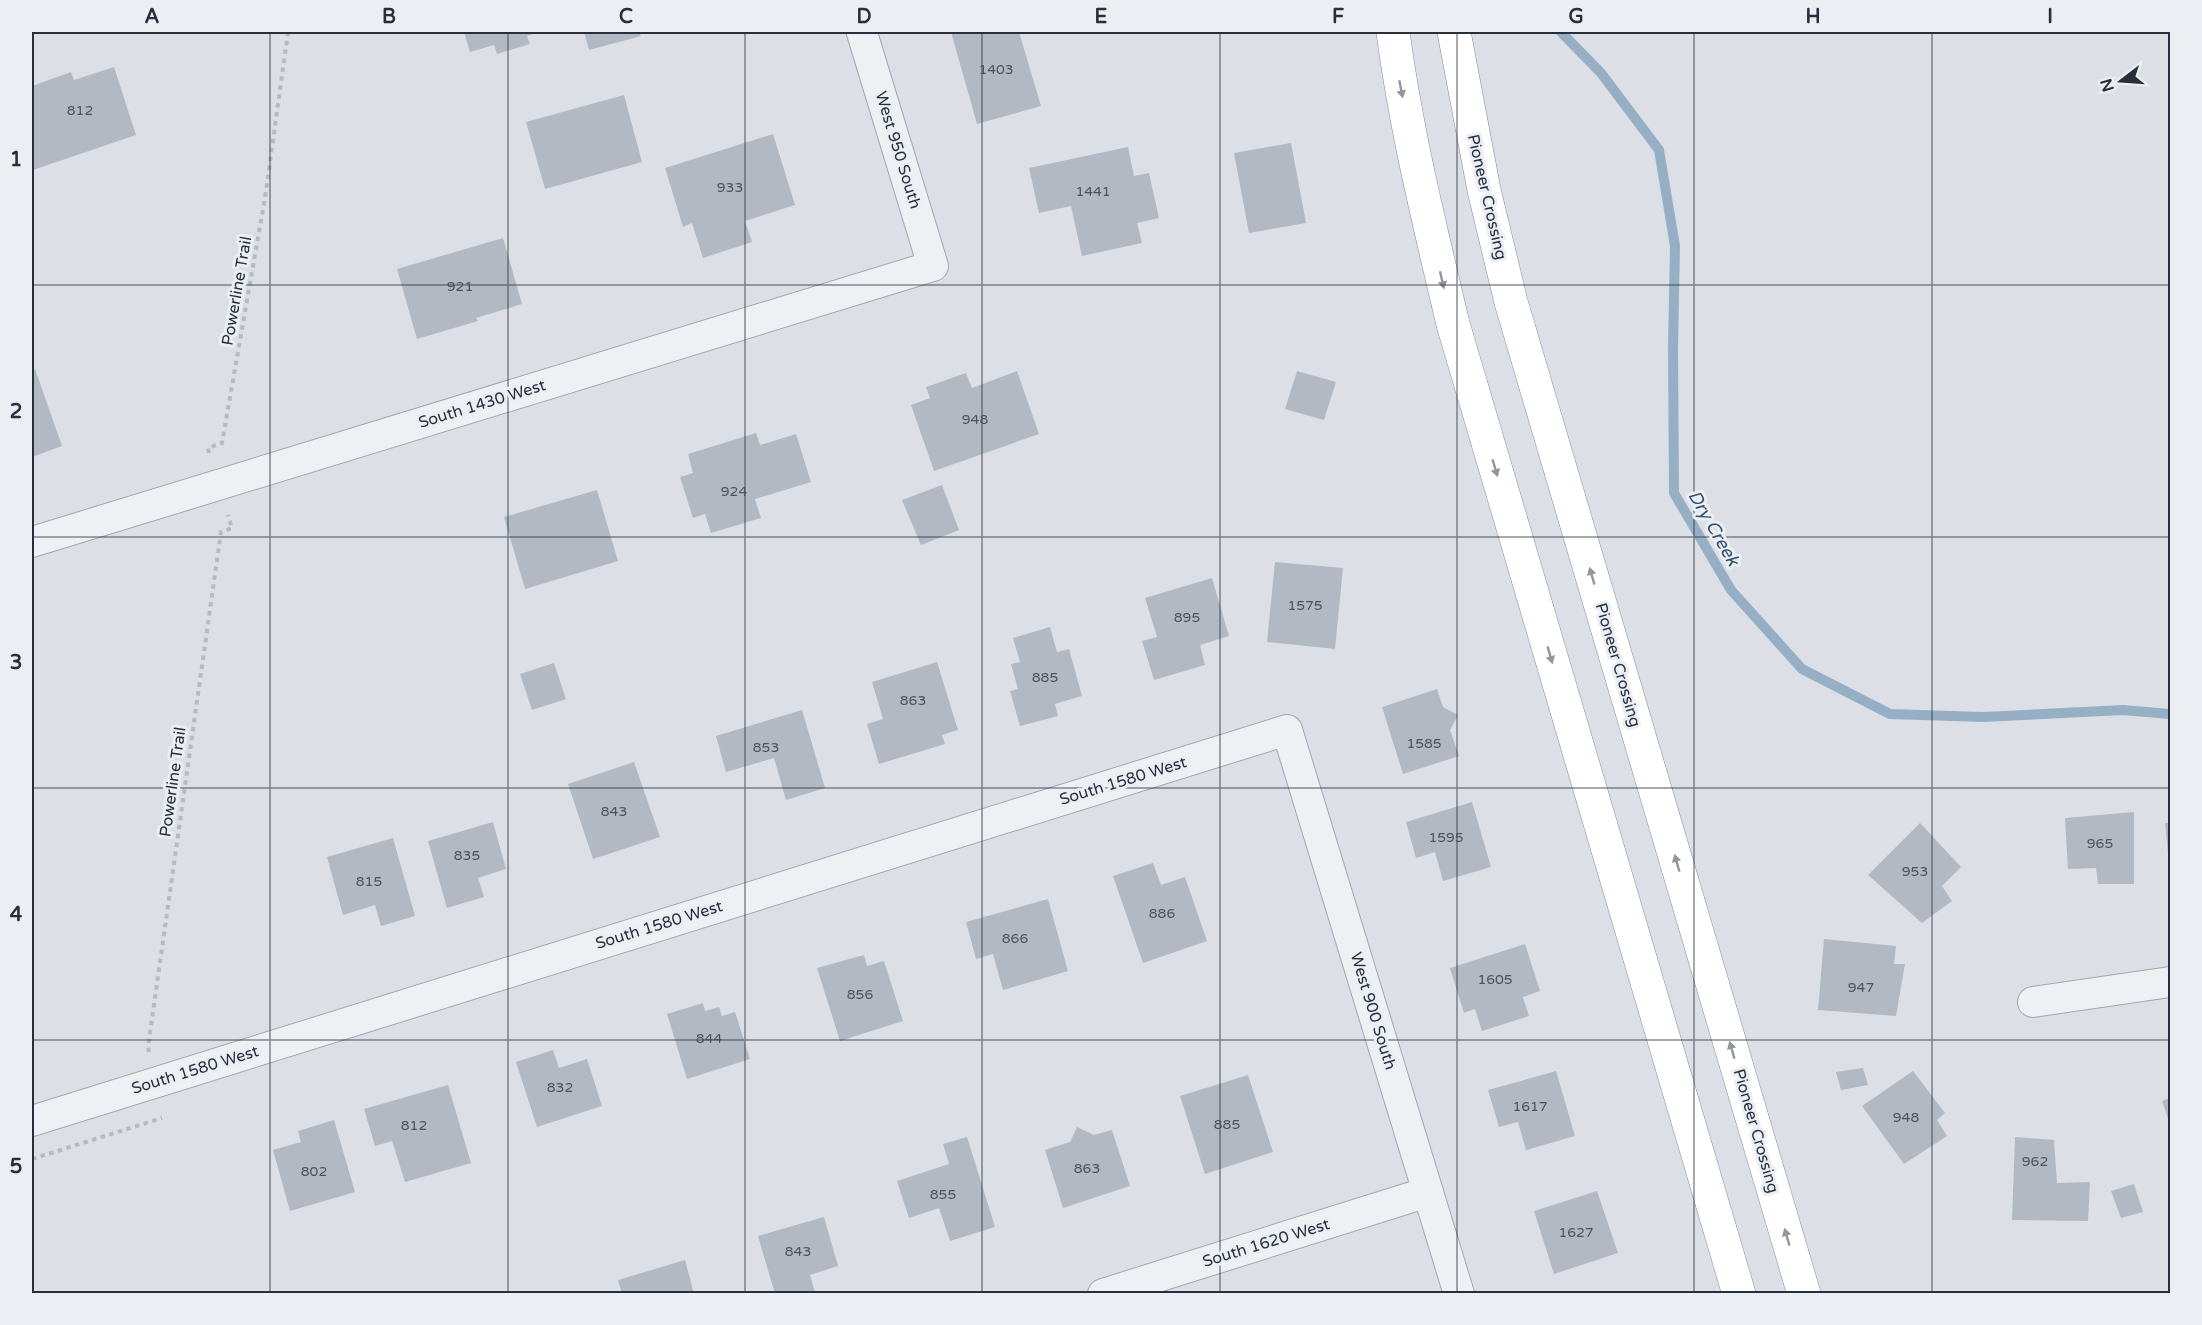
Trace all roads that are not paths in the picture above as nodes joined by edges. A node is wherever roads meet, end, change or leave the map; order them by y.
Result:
1 (1393, 32) edge
2 (1454, 32) edge
3 (862, 33) dead end
4 (933, 266) joint
5 (32, 542) edge
6 (1287, 729) joint
7 (2170, 982) edge
8 (2033, 1002) dead end
9 (32, 1120) edge
10 (1428, 1192) junction
11 (1103, 1293) edge
12 (1459, 1293) edge
13 (1739, 1293) edge
14 (1804, 1293) edge

1 -> 13 highway
14 -> 2 highway, Pioneer Crossing
3 - 4 street, West 950 South
4 - 5 street, South 1430 West
6 - 9 street, South 1580 West
6 - 10 street, West 900 South
7 - 8 street
10 - 11 street, South 1620 West
10 - 12 street, West 900 South

